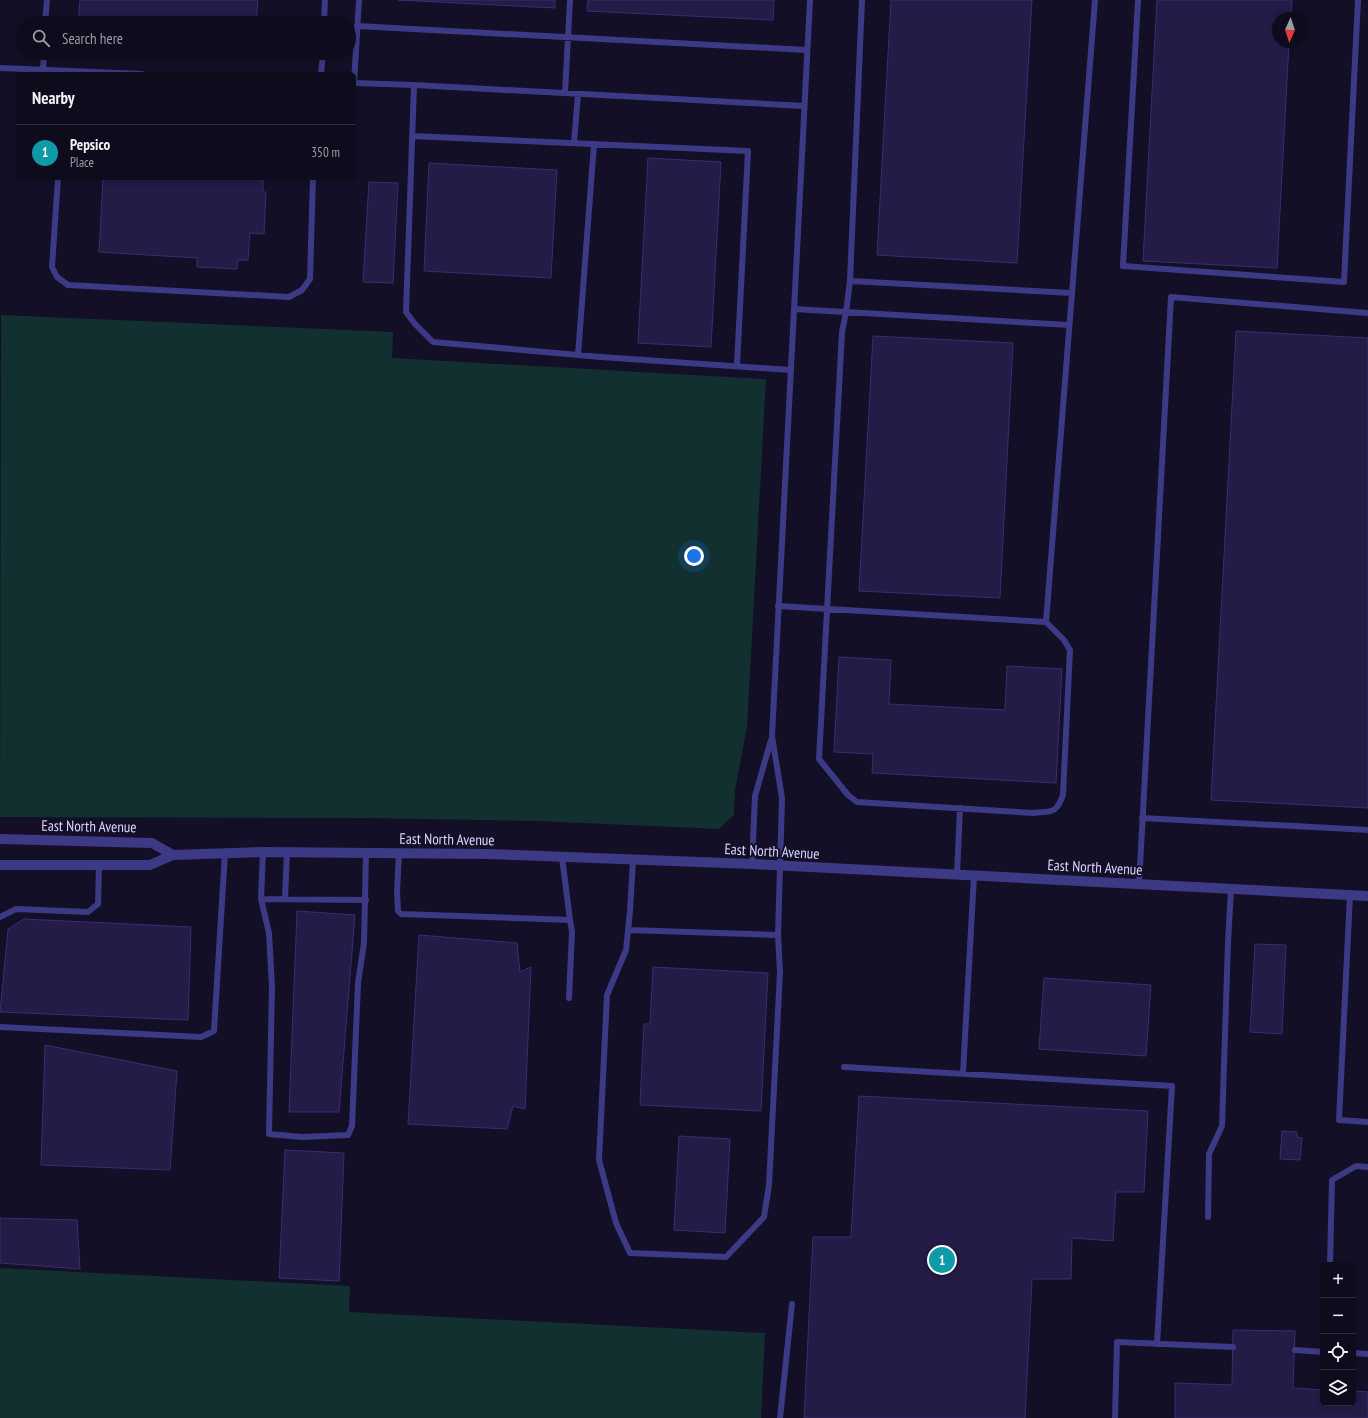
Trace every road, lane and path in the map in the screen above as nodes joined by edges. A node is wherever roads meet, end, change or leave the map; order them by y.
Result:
1 (47, 0) edge
2 (325, 0) edge
3 (359, 0) edge
4 (570, 0) edge
5 (810, 0) edge
6 (862, 0) edge
7 (1095, 0) edge
8 (1138, 0) edge
9 (1358, 0) edge
10 (46, 16) edge
11 (324, 16) edge
12 (357, 26) junction
13 (568, 38) junction
14 (356, 45) edge
15 (807, 50) junction
16 (44, 60) edge
17 (322, 60) edge
18 (355, 60) edge
19 (0, 68) edge
20 (43, 70) junction
21 (78, 72) edge
22 (321, 72) edge
23 (355, 72) edge
24 (356, 83) edge
25 (414, 85) junction
26 (565, 93) junction
27 (578, 94) junction
28 (804, 106) junction
29 (412, 136) junction
30 (574, 143) junction
31 (594, 144) junction
32 (58, 180) edge
33 (313, 180) edge
34 (850, 281) junction
35 (1072, 293) junction
36 (794, 309) junction
37 (846, 312) junction
38 (1368, 313) edge
39 (1069, 325) junction
40 (578, 355) junction
41 (737, 365) junction
42 (791, 370) junction
43 (778, 606) junction
44 (827, 609) junction
45 (1046, 622) junction
46 (772, 736) junction
47 (960, 808) junction
48 (1142, 818) junction
49 (1368, 830) edge
50 (0, 839) edge
51 (263, 852) junction
52 (287, 852) junction
53 (225, 853) junction
54 (366, 853) junction
55 (399, 853) junction
56 (173, 855) junction
57 (562, 857) junction
58 (633, 860) junction
59 (752, 864) junction
60 (0, 865) edge
61 (99, 865) junction
62 (780, 866) junction
63 (957, 875) junction
64 (974, 876) junction
65 (1139, 885) junction
66 (1231, 889) junction
67 (1350, 895) junction
68 (1368, 896) edge
69 (261, 899) junction
70 (285, 899) junction
71 (366, 900) junction
72 (0, 917) edge
73 (570, 920) junction
74 (628, 930) junction
75 (778, 935) junction
76 (569, 998) dead end
77 (0, 1027) edge
78 (844, 1067) dead end
79 (964, 1073) junction
80 (1368, 1122) edge
81 (1368, 1166) edge
82 (1208, 1217) dead end
83 (1330, 1262) edge
84 (792, 1304) dead end
85 (1157, 1344) junction
86 (1233, 1347) dead end
87 (1295, 1350) dead end
88 (1320, 1352) edge
89 (1356, 1353) edge
90 (1368, 1354) edge
91 (780, 1418) edge
92 (1115, 1418) edge

1 - 10 lane
2 - 11 lane
3 - 12 lane
4 - 13 lane
5 - 15 lane
6 - 34 lane
7 - 35 lane
8 - 9 lane
12 - 13 lane
12 - 14 lane
13 - 15 lane
13 - 26 lane
15 - 28 lane
16 - 20 lane
17 - 22 lane
18 - 23 lane
19 - 20 lane
20 - 21 lane
24 - 25 lane
25 - 26 lane
25 - 29 lane
26 - 27 lane
27 - 28 lane
27 - 30 lane
28 - 36 lane
29 - 30 lane
29 - 40 lane
30 - 31 lane
31 - 40 lane
31 - 41 lane
32 - 33 lane
34 - 35 lane
34 - 37 lane
35 - 39 lane
36 - 37 lane
36 - 42 lane
37 - 39 lane
37 - 44 lane
38 - 48 lane
39 - 45 lane
40 - 41 lane
41 - 42 lane
42 - 43 lane
43 - 44 lane
43 - 46 lane
44 - 45 lane
44 - 47 lane
45 - 47 lane
46 - 59 lane
46 - 62 lane
47 - 63 lane
48 - 49 lane
48 - 65 lane
50 - 56 street, East North Avenue
51 - 52 street, East North Avenue
51 - 53 street, East North Avenue
51 - 69 lane
52 - 54 street, East North Avenue
52 - 70 lane
53 - 56 street, East North Avenue
53 - 77 lane
54 - 55 street, East North Avenue
54 - 71 lane
55 - 57 street, East North Avenue
55 - 73 lane
56 - 61 street, East North Avenue
57 - 58 street, East North Avenue
57 - 73 lane
58 - 59 street, East North Avenue
58 - 74 lane
59 - 62 street, East North Avenue
60 - 61 street, East North Avenue
61 - 72 lane
62 - 63 street, East North Avenue
62 - 75 lane
63 - 64 street, East North Avenue
64 - 65 street, East North Avenue
64 - 79 lane
65 - 66 street, East North Avenue
66 - 67 street, East North Avenue
66 - 82 lane
67 - 68 street, East North Avenue
67 - 80 lane
69 - 70 lane
69 - 71 lane
70 - 71 lane
73 - 76 lane
74 - 75 lane
74 - 75 lane
78 - 79 lane
79 - 85 lane
81 - 83 lane
84 - 91 lane
85 - 86 lane
85 - 92 lane
87 - 88 lane
89 - 90 lane

